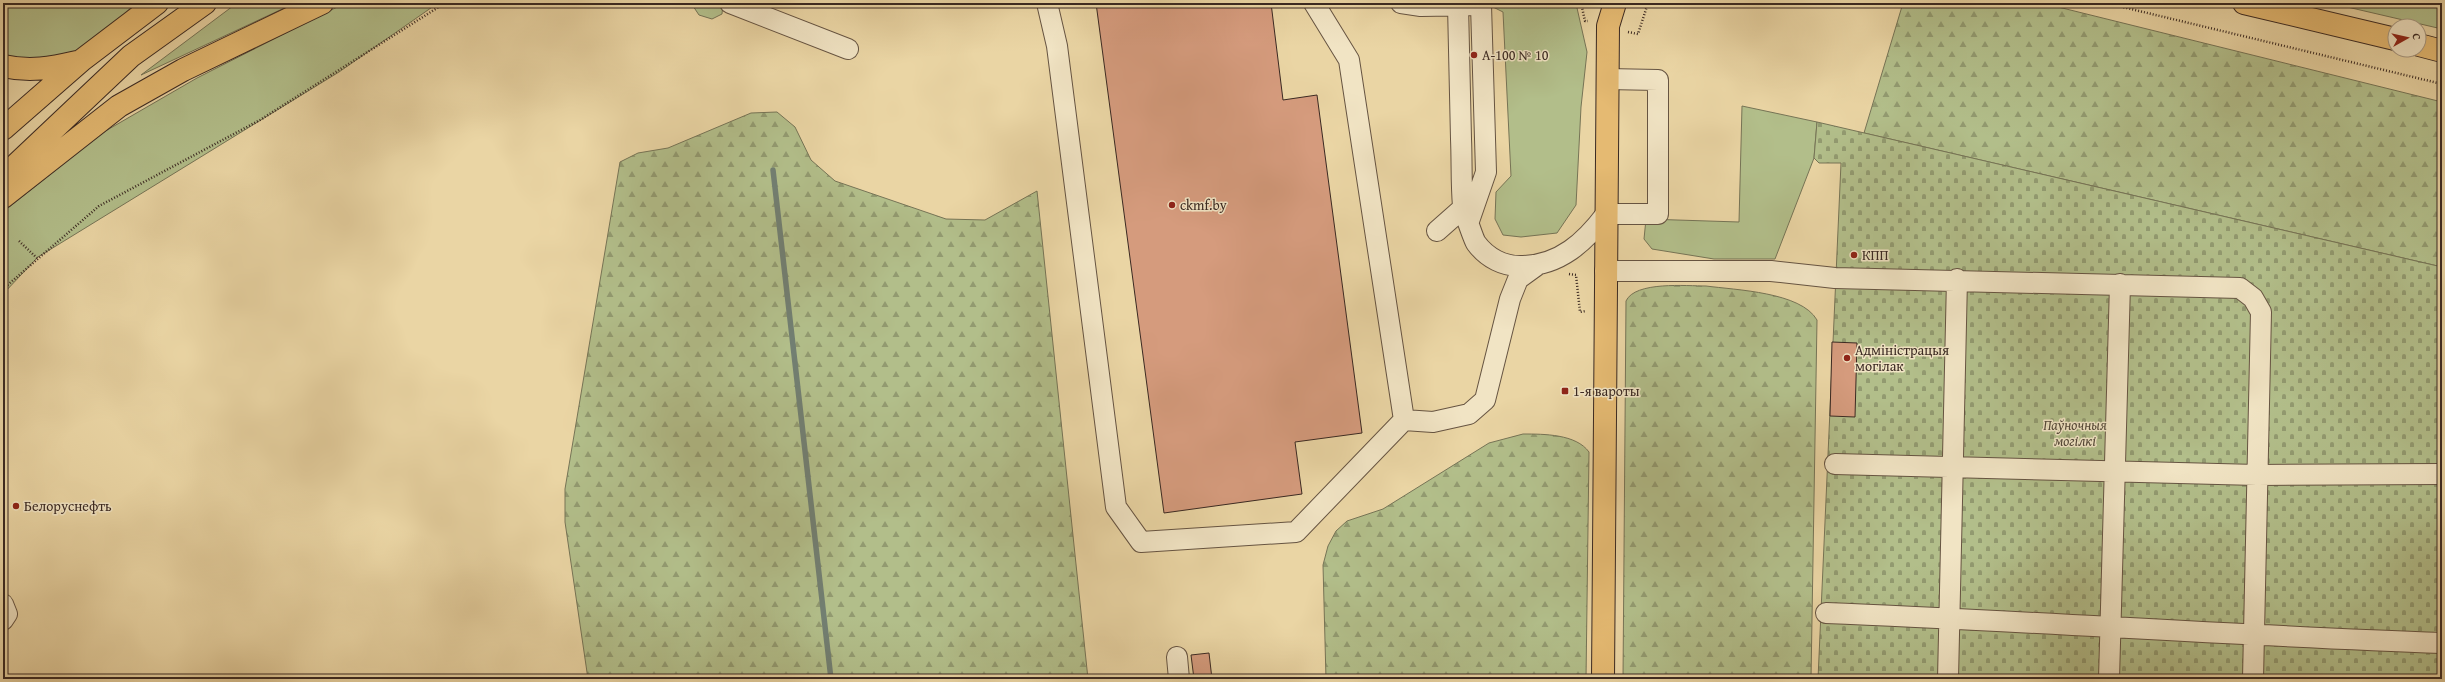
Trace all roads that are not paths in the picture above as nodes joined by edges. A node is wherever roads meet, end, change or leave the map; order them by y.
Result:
1 (157, 3) edge
2 (205, 3) edge
3 (322, 3) edge
4 (730, 3) edge
5 (1047, 3) edge
6 (1314, 3) edge
7 (1402, 3) edge
8 (1598, 3) edge
9 (1615, 3) edge
10 (2244, 3) edge
11 (2272, 7) edge
12 (1608, 26) junction
13 (2387, 38) edge
14 (2427, 47) edge
15 (848, 49) dead end
16 (2442, 51) edge
17 (82, 60) junction
18 (3, 66) edge
19 (1607, 79) junction
20 (3, 129) edge
21 (3, 177) edge
22 (3, 197) edge
23 (1466, 214) junction
24 (1606, 214) junction
25 (1437, 231) dead end
26 (1536, 266) junction
27 (1605, 271) junction
28 (1956, 279) junction
29 (2120, 284) junction
30 (1404, 420) junction
31 (1835, 464) dead end
32 (1953, 468) junction
33 (2115, 472) junction
34 (2442, 474) edge
35 (2257, 475) junction
36 (3, 604) edge
37 (1826, 613) dead end
38 (1950, 618) junction
39 (3, 620) edge
40 (2111, 627) junction
41 (2254, 636) junction
42 (2442, 642) edge
43 (1177, 657) dead end
44 (1178, 679) edge
45 (1603, 679) edge
46 (1948, 679) edge
47 (2109, 679) edge
48 (2253, 679) edge

1 - 17 main road
2 - 21 main road
3 - 22 main road
4 - 15 street
5 - 30 street
6 - 30 street
7 - 23 street
8 - 12 main road
9 - 12 main road
10 - 11 main road
11 - 13 main road
12 - 19 main road
14 - 16 main road
17 - 18 main road
17 - 20 main road
19 - 24 main road
19 - 24 street
23 - 25 street
23 - 26 street
24 - 26 street
24 - 27 main road
26 - 30 street
27 - 28 street
27 - 45 main road
28 - 29 street
28 - 32 street
29 - 33 street
29 - 35 street
31 - 32 street
32 - 33 street
32 - 38 street
33 - 35 street
33 - 40 street
34 - 35 street
35 - 41 street
36 - 39 street
37 - 38 street
38 - 40 street
38 - 46 street
40 - 41 street
40 - 47 street
41 - 42 street
41 - 48 street
43 - 44 street

